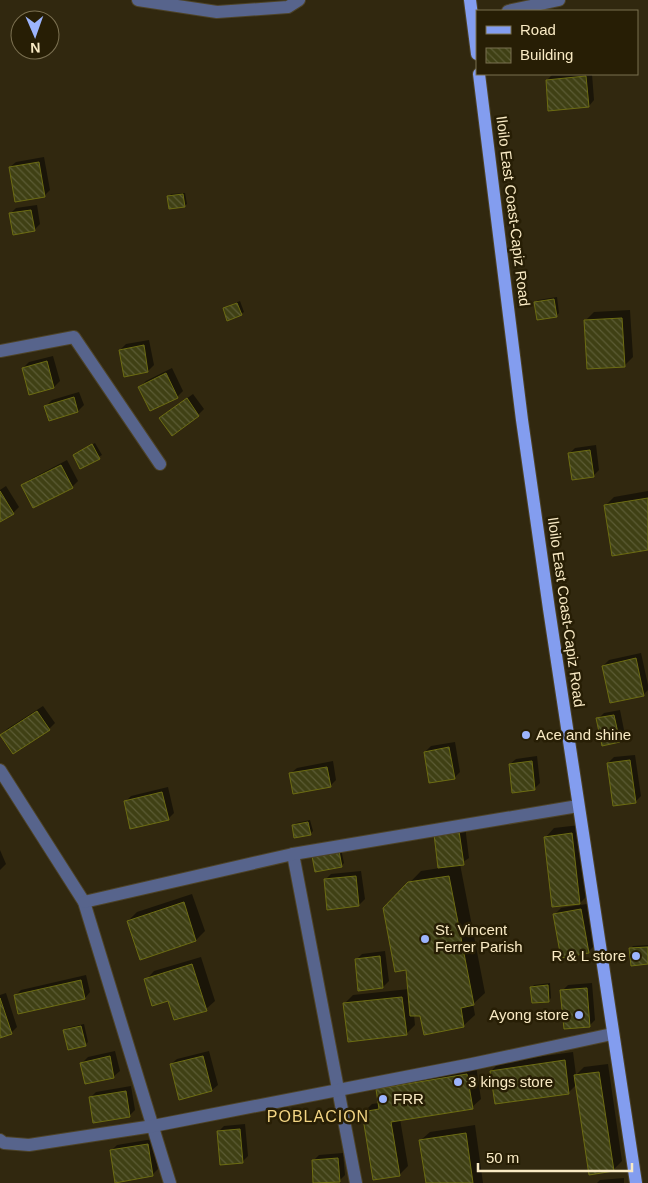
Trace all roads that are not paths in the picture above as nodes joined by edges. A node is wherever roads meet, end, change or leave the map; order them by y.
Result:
1 (138, 0) edge
2 (299, 0) edge
3 (470, 0) edge
4 (559, 0) edge
5 (513, 10) edge
6 (475, 31) edge
7 (479, 75) edge
8 (0, 351) edge
9 (160, 464) dead end
10 (0, 770) edge
11 (578, 806) junction
12 (293, 854) junction
13 (84, 902) junction
14 (612, 1034) junction
15 (337, 1091) junction
16 (153, 1126) junction
17 (0, 1140) edge
18 (170, 1183) edge
19 (356, 1183) edge
20 (636, 1183) edge

1 - 2 street
3 - 6 main road
4 - 5 street
7 - 11 main road, Iloilo East Coast-Capiz Road
8 - 9 street
10 - 13 street
11 - 12 street
11 - 14 main road, Iloilo East Coast-Capiz Road
12 - 13 street
12 - 15 street
13 - 16 street
14 - 15 street
14 - 20 main road, Iloilo East Coast-Capiz Road
15 - 16 street
15 - 19 street
16 - 17 street
16 - 18 street

